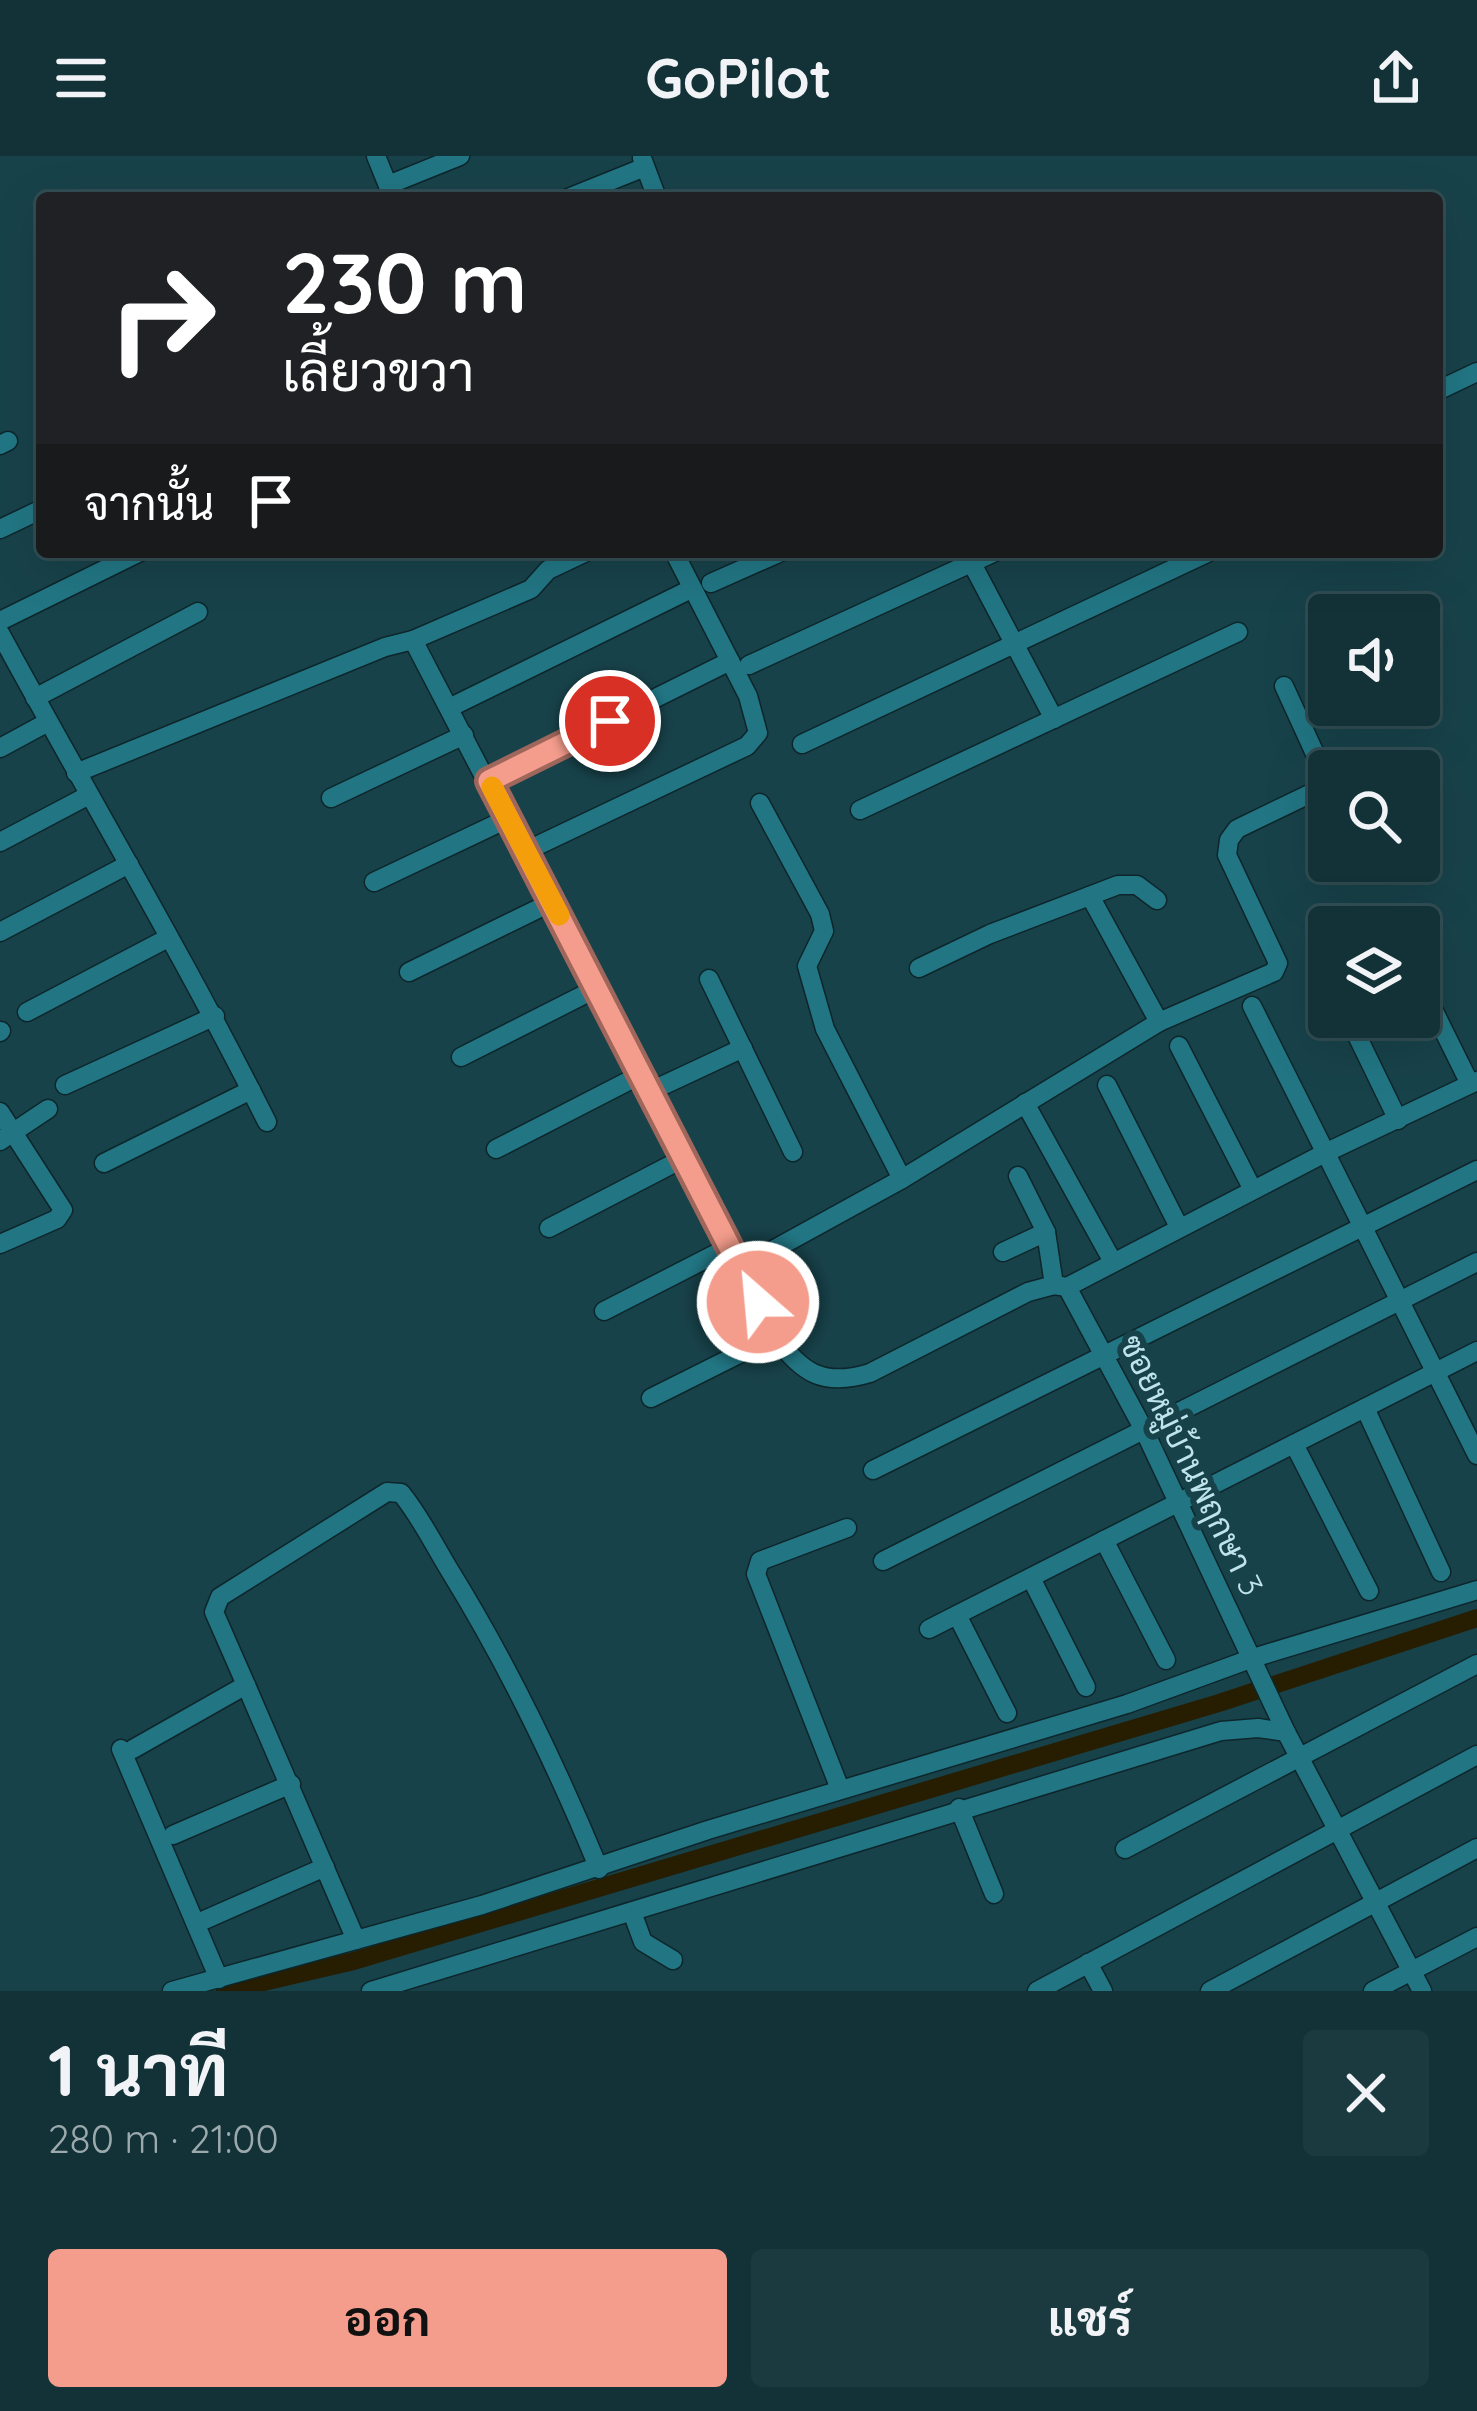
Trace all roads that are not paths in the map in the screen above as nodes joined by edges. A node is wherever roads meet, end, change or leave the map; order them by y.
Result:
1 (376, 156) edge
2 (460, 156) edge
3 (643, 161) edge
4 (391, 192) edge
5 (580, 192) edge
6 (655, 192) edge
7 (1477, 372) edge
8 (1443, 388) edge
9 (36, 512) edge
10 (0, 529) edge
11 (128, 558) edge
12 (677, 558) edge
13 (768, 558) edge
14 (966, 558) edge
15 (969, 558) edge
16 (1196, 558) edge
17 (544, 561) edge
18 (711, 584) dead end
19 (691, 590) junction
20 (198, 613) dead end
21 (0, 621) edge
22 (1238, 632) dead end
23 (413, 640) junction
24 (1012, 642) junction
25 (3, 647) edge
26 (740, 663) junction
27 (1284, 686) dead end
28 (35, 698) junction
29 (451, 707) junction
30 (1054, 719) junction
31 (48, 722) junction
32 (464, 734) junction
33 (802, 744) dead end
34 (0, 748) edge
35 (76, 773) junction
36 (489, 781) junction
37 (89, 795) junction
38 (331, 798) dead end
39 (760, 803) dead end
40 (860, 810) dead end
41 (509, 818) junction
42 (0, 842) edge
43 (526, 850) junction
44 (129, 864) junction
45 (374, 882) dead end
46 (1090, 896) junction
47 (1157, 900) dead end
48 (552, 902) junction
49 (0, 932) edge
50 (168, 938) junction
51 (919, 968) dead end
52 (409, 972) dead end
53 (709, 979) dead end
54 (597, 988) junction
55 (1252, 1006) dead end
56 (27, 1012) dead end
57 (215, 1016) junction
58 (1440, 1020) edge
59 (1159, 1022) junction
60 (1358, 1038) edge
61 (1179, 1046) dead end
62 (742, 1048) junction
63 (461, 1057) dead end
64 (1473, 1082) edge
65 (647, 1083) junction
66 (65, 1085) dead end
67 (1107, 1085) dead end
68 (251, 1090) junction
69 (1025, 1103) junction
70 (48, 1109) dead end
71 (0, 1112) edge
72 (1398, 1120) junction
73 (267, 1122) dead end
74 (7, 1137) edge
75 (496, 1148) dead end
76 (794, 1152) dead end
77 (1325, 1154) junction
78 (684, 1158) junction
79 (104, 1163) dead end
80 (1477, 1170) edge
81 (1018, 1177) dead end
82 (902, 1179) junction
83 (1253, 1190) junction
84 (1179, 1227) junction
85 (549, 1228) dead end
86 (1361, 1228) junction
87 (1046, 1232) junction
88 (0, 1244) edge
89 (729, 1247) junction
90 (1003, 1252) dead end
91 (1113, 1262) junction
92 (1477, 1262) edge
93 (740, 1268) junction
94 (1060, 1286) junction
95 (1398, 1302) junction
96 (604, 1311) dead end
97 (776, 1336) junction
98 (1477, 1351) edge
99 (1106, 1354) junction
100 (1434, 1371) junction
101 (651, 1398) dead end
102 (1365, 1408) junction
103 (1144, 1430) junction
104 (1294, 1444) junction
105 (1477, 1454) edge
106 (873, 1470) dead end
107 (1179, 1502) junction
108 (847, 1528) dead end
109 (1105, 1540) junction
110 (884, 1561) dead end
111 (1441, 1572) dead end
112 (1031, 1578) junction
113 (1477, 1590) edge
114 (1369, 1591) dead end
115 (957, 1616) junction
116 (929, 1629) dead end
117 (1166, 1660) dead end
118 (1477, 1664) edge
119 (1256, 1665) junction
120 (246, 1685) junction
121 (1086, 1687) dead end
122 (1007, 1713) dead end
123 (1286, 1732) junction
124 (1477, 1755) edge
125 (1299, 1757) junction
126 (292, 1784) junction
127 (840, 1789) junction
128 (959, 1808) junction
129 (1337, 1829) junction
130 (173, 1835) dead end
131 (1477, 1848) edge
132 (1125, 1850) dead end
133 (325, 1867) junction
134 (598, 1869) junction
135 (994, 1894) dead end
136 (1376, 1902) junction
137 (632, 1912) junction
138 (202, 1921) dead end
139 (1477, 1936) edge
140 (356, 1940) junction
141 (673, 1960) dead end
142 (1088, 1963) junction
143 (1410, 1971) junction
144 (219, 1979) junction
145 (172, 1991) edge
146 (371, 1991) edge
147 (1037, 1991) edge
148 (1102, 1991) edge
149 (1210, 1991) edge
150 (1373, 1991) edge
151 (1422, 1991) edge

1 - 4 street
2 - 4 street
3 - 5 street
3 - 6 street
7 - 8 street
9 - 10 street
11 - 21 street
12 - 19 street
13 - 18 street
14 - 26 street
15 - 24 street
16 - 24 street
17 - 23 street
19 - 26 street
19 - 29 street
20 - 28 street
22 - 30 street
23 - 29 street
23 - 35 street
24 - 30 street
24 - 33 street
25 - 28 street
26 - 36 street
26 - 43 street
27 - 59 street
28 - 31 street
29 - 32 street
30 - 40 street
31 - 34 street
31 - 35 street
32 - 36 street
32 - 38 street
35 - 37 street
36 - 41 street
37 - 42 street
37 - 44 street
39 - 82 street
41 - 43 street
41 - 45 street
43 - 48 street
44 - 49 street
44 - 50 street
46 - 47 street
46 - 51 street
46 - 59 street
48 - 52 street
48 - 54 street
50 - 56 street
50 - 57 street
53 - 62 street
54 - 63 street
54 - 65 street
55 - 77 street
57 - 66 street
57 - 68 street
58 - 64 street
59 - 69 street
60 - 72 street
61 - 83 street
62 - 65 street
62 - 76 street
64 - 72 street
65 - 75 street
65 - 78 street
67 - 84 street
68 - 73 street
68 - 79 street
69 - 82 street
69 - 91 street
70 - 74 street
71 - 74 street
72 - 77 street
74 - 88 street
77 - 83 street
77 - 86 street
78 - 85 street
78 - 89 street
80 - 86 street
81 - 87 street
82 - 93 street
83 - 84 street
84 - 91 street
86 - 95 street
86 - 99 street
87 - 90 street
87 - 94 street
89 - 93 street
89 - 96 street
91 - 94 street
92 - 95 street
93 - 97 street
94 - 97 street
94 - 99 street, ซอยหมู่บ้านพฤกษา 3
95 - 100 street
95 - 103 street
97 - 101 street
98 - 100 street
99 - 103 street, ซอยหมู่บ้านพฤกษา 3
99 - 106 street
100 - 102 street
100 - 105 street
102 - 104 street
102 - 111 street
103 - 107 street, ซอยหมู่บ้านพฤกษา 3
103 - 110 street
104 - 107 street
104 - 114 street
107 - 109 street
107 - 119 street, ซอยหมู่บ้านพฤกษา 3
108 - 127 street
109 - 112 street
109 - 117 street
112 - 115 street
112 - 121 street
113 - 119 street
115 - 116 street
115 - 122 street
118 - 125 street
119 - 123 street, ซอยหมู่บ้านพฤกษา 3
119 - 127 street
120 - 126 street
120 - 134 street
120 - 144 street
123 - 125 street, ซอยหมู่บ้านพฤกษา 3
123 - 128 street
124 - 129 street
125 - 129 street, ซอยหมู่บ้านพฤกษา 3
125 - 132 street
126 - 130 street
126 - 133 street
127 - 134 street
128 - 135 street
128 - 137 street
129 - 136 street, ซอยหมู่บ้านพฤกษา 3
129 - 142 street
131 - 136 street
133 - 138 street
133 - 140 street
134 - 140 street
136 - 143 street, ซอยหมู่บ้านพฤกษา 3
136 - 149 street
137 - 141 street
137 - 146 street
139 - 143 street
140 - 144 street
142 - 147 street
142 - 148 street
143 - 150 street
143 - 151 street, ซอยหมู่บ้านพฤกษา 3
144 - 145 street

